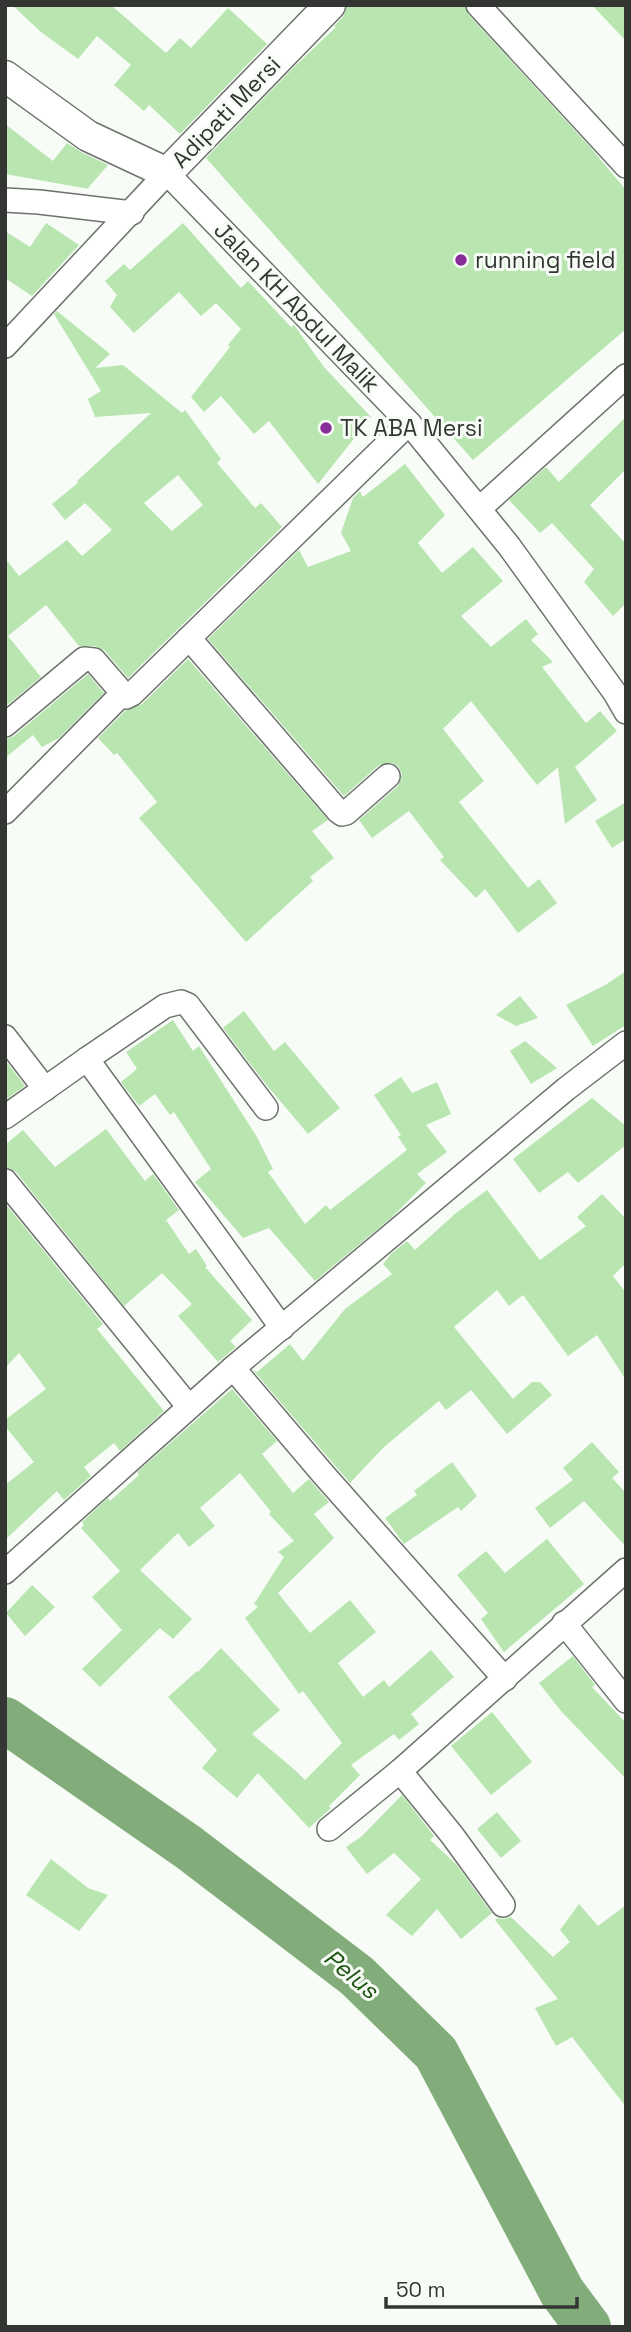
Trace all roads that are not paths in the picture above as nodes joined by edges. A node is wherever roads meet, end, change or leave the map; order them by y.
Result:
1 (330, 5) edge
2 (478, 5) edge
3 (5, 76) edge
4 (626, 166) edge
5 (172, 168) junction
6 (5, 200) edge
7 (132, 212) junction
8 (5, 346) edge
9 (626, 376) edge
10 (409, 423) junction
11 (491, 498) junction
12 (189, 638) junction
13 (623, 693) edge
14 (122, 694) junction
15 (5, 724) edge
16 (388, 776) dead end
17 (5, 812) edge
18 (5, 1037) edge
19 (626, 1042) edge
20 (87, 1059) junction
21 (45, 1089) junction
22 (265, 1108) dead end
23 (5, 1116) edge
24 (5, 1181) edge
25 (282, 1328) junction
26 (233, 1368) junction
27 (189, 1407) junction
28 (626, 1570) edge
29 (5, 1572) edge
30 (564, 1623) junction
31 (505, 1679) junction
32 (626, 1701) edge
33 (400, 1771) junction
34 (329, 1829) dead end
35 (503, 1905) dead end

1 - 5 street, Adipati Mersi
2 - 4 street
3 - 5 street, Adipati Mersi
5 - 7 street
5 - 10 street, Jalan KH Abdul Malik
6 - 7 street
7 - 8 street
9 - 11 street
10 - 11 street, Jalan KH Abdul Malik
10 - 12 street
11 - 13 street, Jalan KH Abdul Malik
12 - 14 street
12 - 16 street
14 - 15 street
14 - 17 street
18 - 21 street
19 - 25 street
20 - 21 street
20 - 22 street
20 - 25 street
21 - 23 street
24 - 27 street
25 - 26 street
26 - 27 street
26 - 31 street
27 - 29 street
28 - 30 street
30 - 31 street
30 - 32 street
31 - 33 street
33 - 34 street
33 - 35 street

